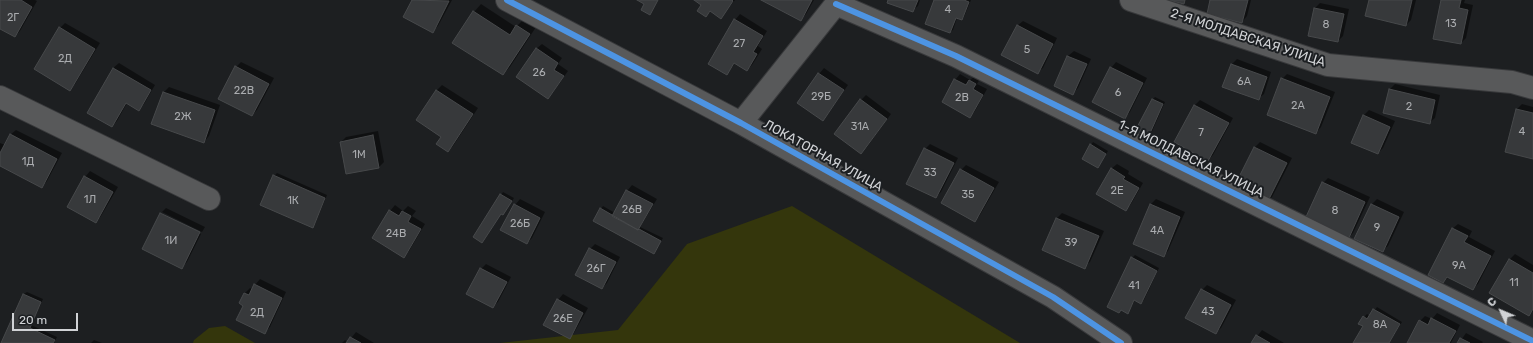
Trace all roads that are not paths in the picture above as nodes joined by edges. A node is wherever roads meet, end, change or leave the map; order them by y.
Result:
1 (507, 0) edge
2 (1131, 0) edge
3 (836, 2) edge
4 (1533, 88) edge
5 (0, 96) edge
6 (741, 123) junction
7 (209, 200) dead end
8 (1533, 341) edge
9 (1121, 343) edge

1 - 6 street, ЛОКАТОРНАЯ УЛИЦА
2 - 4 street, 2-Я МОЛДАВСКАЯ УЛИЦА
3 - 6 street
3 - 8 street, 1-Я МОЛДАВСКАЯ УЛИЦА
5 - 7 street
6 - 9 street, ЛОКАТОРНАЯ УЛИЦА

